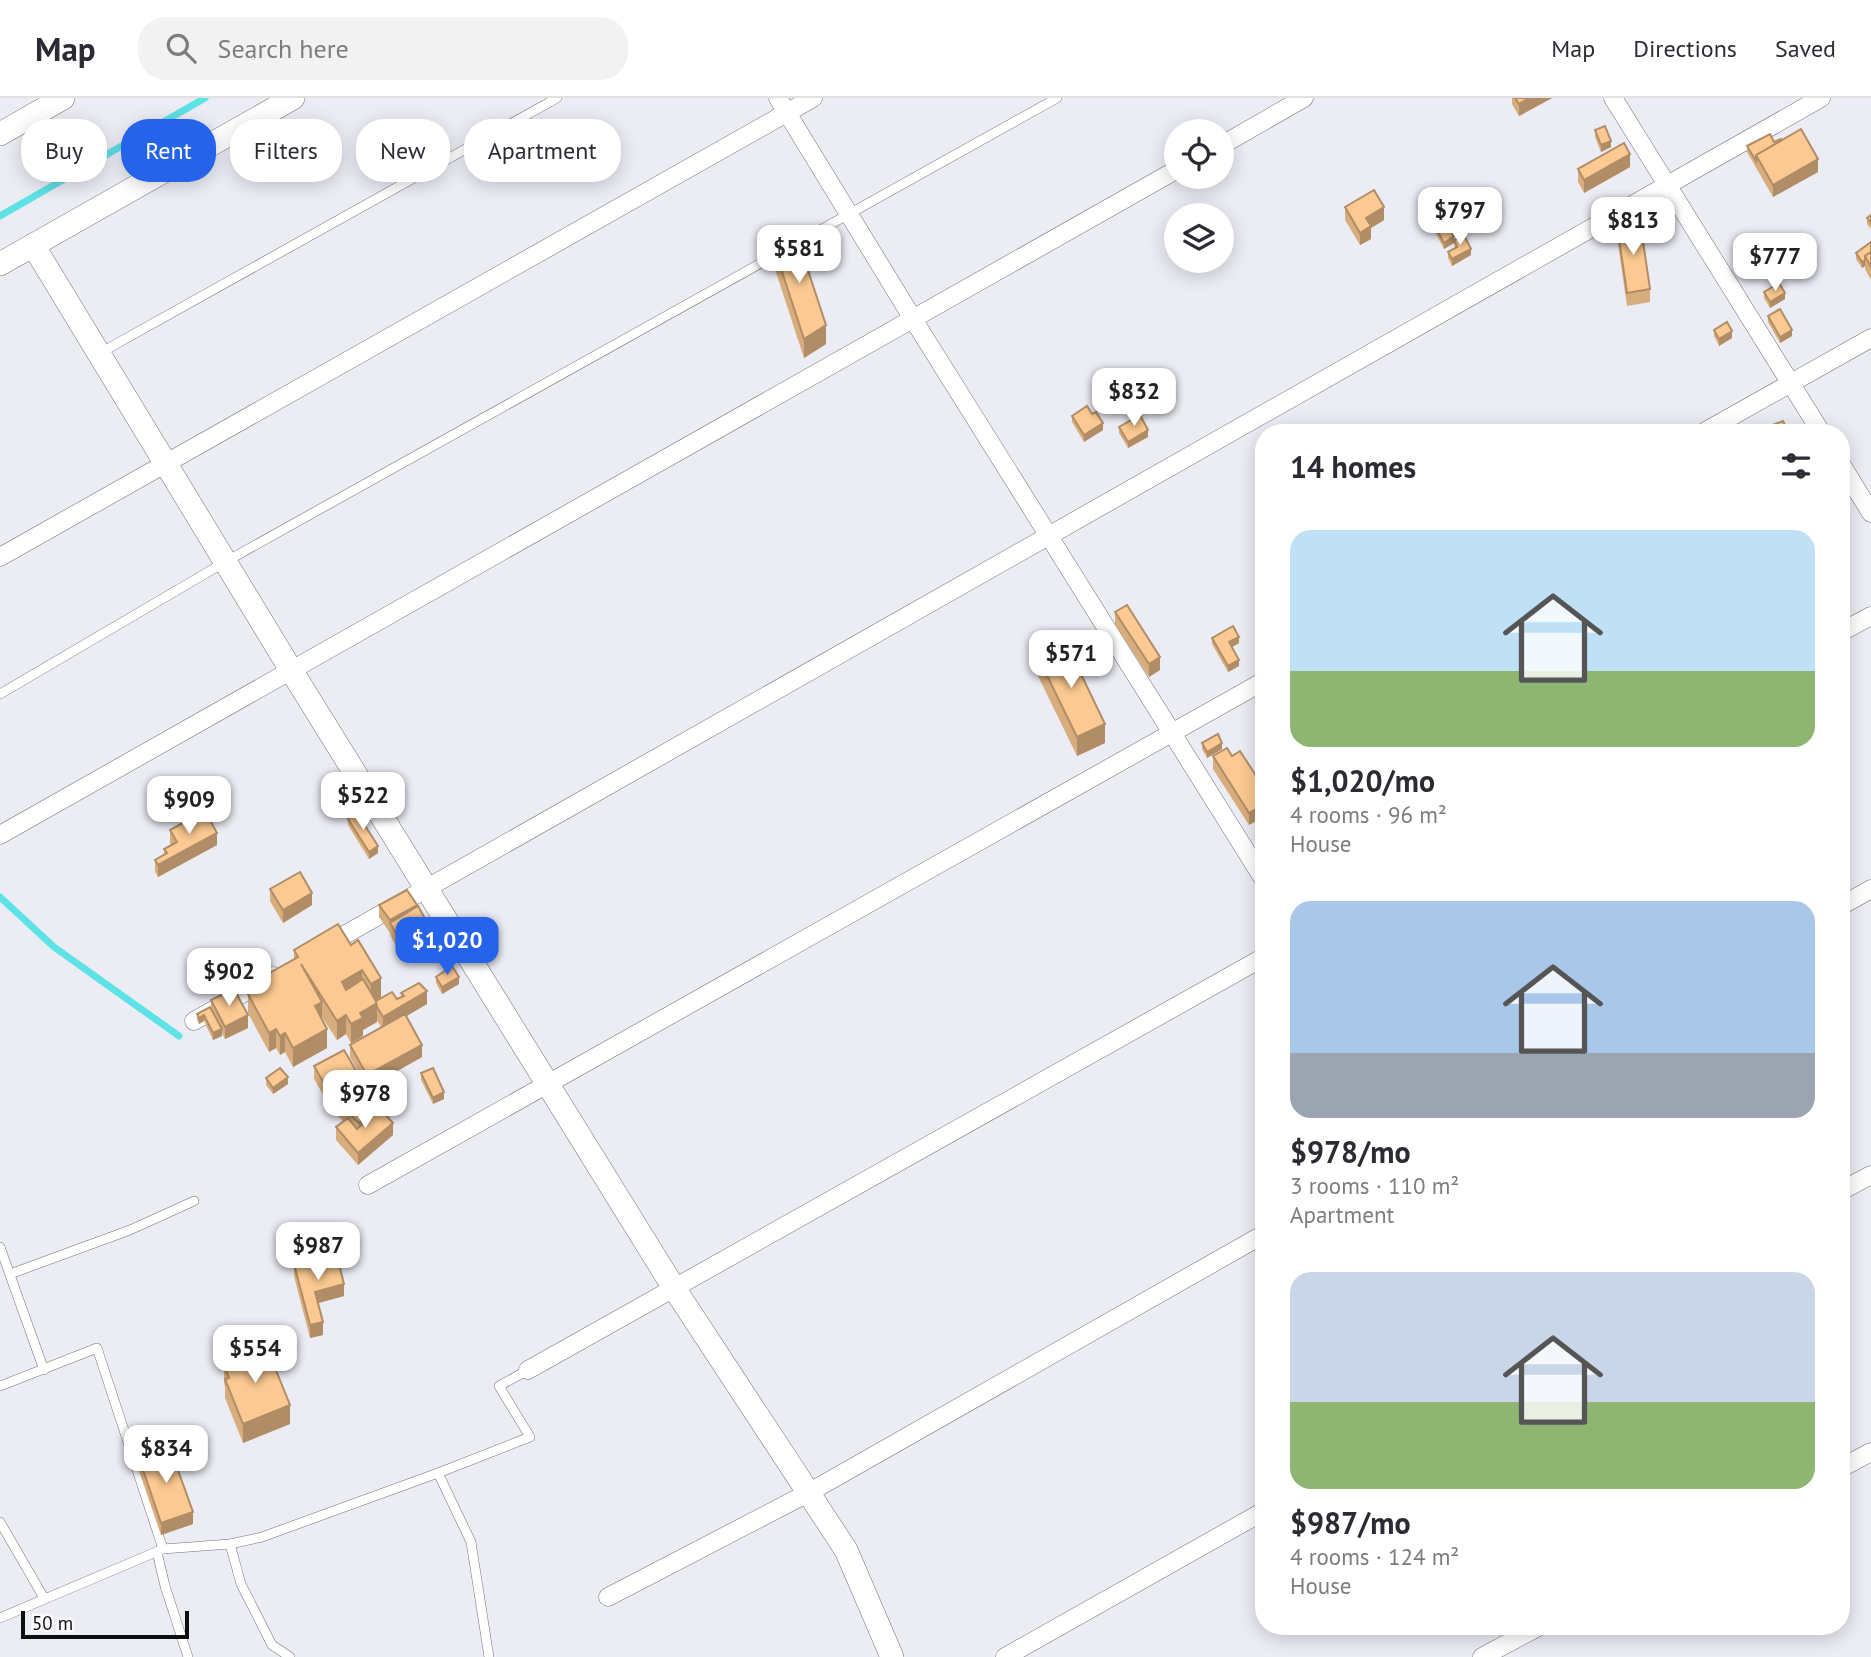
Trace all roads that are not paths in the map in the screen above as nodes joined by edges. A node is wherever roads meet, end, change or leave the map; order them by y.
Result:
1 (63, 98) edge
2 (293, 98) edge
3 (557, 98) edge
4 (813, 98) edge
5 (1057, 98) edge
6 (1304, 98) edge
7 (1614, 98) edge
8 (1821, 98) edge
9 (783, 105) edge
10 (0, 134) edge
11 (1234, 138) edge
12 (1164, 177) edge
13 (1668, 185) junction
14 (849, 214) junction
15 (33, 245) junction
16 (0, 264) edge
17 (913, 319) junction
18 (1871, 338) edge
19 (99, 354) junction
20 (1791, 383) junction
21 (1718, 424) edge
22 (1816, 424) edge
23 (165, 464) junction
24 (1850, 479) edge
25 (1871, 513) edge
26 (1048, 537) junction
27 (0, 557) edge
28 (225, 562) junction
29 (1871, 616) edge
30 (1850, 627) edge
31 (291, 670) junction
32 (1255, 686) edge
33 (0, 694) edge
34 (1170, 733) junction
35 (0, 835) edge
36 (1255, 866) edge
37 (427, 889) junction
38 (1871, 889) edge
39 (1850, 901) edge
40 (310, 955) edge
41 (1255, 962) edge
42 (287, 968) edge
43 (194, 1021) edge
44 (549, 1084) junction
45 (1871, 1175) edge
46 (368, 1185) dead end
47 (1850, 1186) edge
48 (194, 1201) dead end
49 (1255, 1239) edge
50 (0, 1247) edge
51 (10, 1274) junction
52 (674, 1288) junction
53 (44, 1370) junction
54 (528, 1370) joint
55 (0, 1385) edge
56 (1871, 1452) edge
57 (1850, 1463) edge
58 (438, 1473) junction
59 (808, 1493) junction
60 (1255, 1516) edge
61 (0, 1522) edge
62 (230, 1544) junction
63 (160, 1551) junction
64 (608, 1597) dead end
65 (44, 1598) junction
66 (0, 1618) edge
67 (1523, 1635) edge
68 (188, 1657) edge
69 (290, 1657) edge
70 (489, 1657) edge
71 (892, 1657) edge
72 (1005, 1657) edge
73 (1482, 1657) edge

1 - 10 street
2 - 15 street
3 - 19 lane
4 - 9 street
5 - 14 lane
6 - 11 street
7 - 13 street
8 - 13 street
9 - 14 street
9 - 23 street
12 - 17 street
13 - 20 street
13 - 26 street
14 - 17 street
14 - 28 lane
15 - 16 street
15 - 19 street
17 - 26 street
17 - 31 street
18 - 20 street
19 - 23 street
20 - 21 street
20 - 22 street
23 - 27 street
23 - 28 street
24 - 25 street
26 - 34 street
26 - 37 street
28 - 31 street
28 - 33 lane
29 - 30 street
31 - 35 street
31 - 37 street
32 - 34 street
34 - 36 street
34 - 44 street
37 - 40 street
37 - 44 street
38 - 39 street
41 - 52 street
42 - 43 street
44 - 46 street
44 - 52 street
45 - 47 street
48 - 51 lane
49 - 59 street
50 - 51 lane
51 - 53 lane
52 - 54 street
52 - 59 street
53 - 55 lane
53 - 63 lane
54 - 58 lane
56 - 57 street
58 - 62 lane
58 - 70 lane
59 - 64 street
59 - 71 street
60 - 72 street
61 - 65 lane
62 - 63 lane
62 - 69 lane
63 - 65 lane
63 - 68 lane
65 - 66 lane
67 - 73 street

